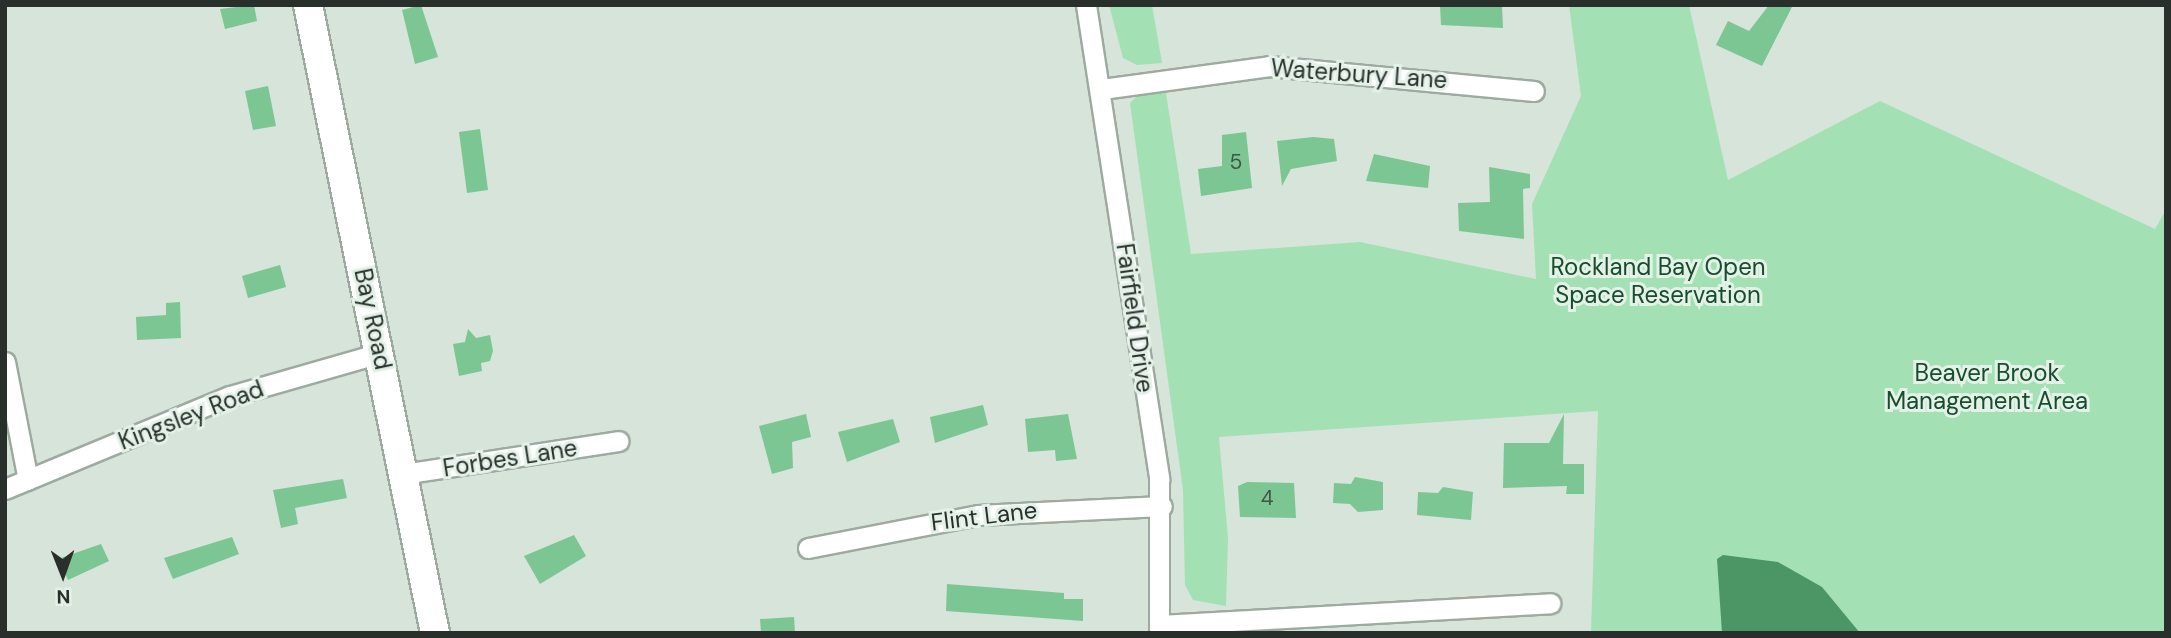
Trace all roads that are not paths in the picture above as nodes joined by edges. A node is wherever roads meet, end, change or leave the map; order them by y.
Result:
1 (308, 5) edge
2 (1086, 5) edge
3 (1102, 89) junction
4 (1534, 91) dead end
5 (380, 353) junction
6 (5, 362) edge
7 (618, 441) dead end
8 (403, 474) junction
9 (28, 480) junction
10 (5, 489) edge
11 (1162, 506) junction
12 (808, 548) dead end
13 (1550, 603) dead end
14 (1159, 629) edge
15 (435, 633) edge

1 - 5 main road, Bay Road
2 - 3 street, Fairfield Drive
3 - 4 street, Waterbury Lane
3 - 11 street, Fairfield Drive
5 - 8 main road, Bay Road
5 - 9 street, Kingsley Road
6 - 9 street
7 - 8 street, Forbes Lane
8 - 15 main road, Bay Road
9 - 10 street, Kingsley Road
11 - 12 street, Flint Lane
11 - 14 street, Fairfield Drive
13 - 14 street

